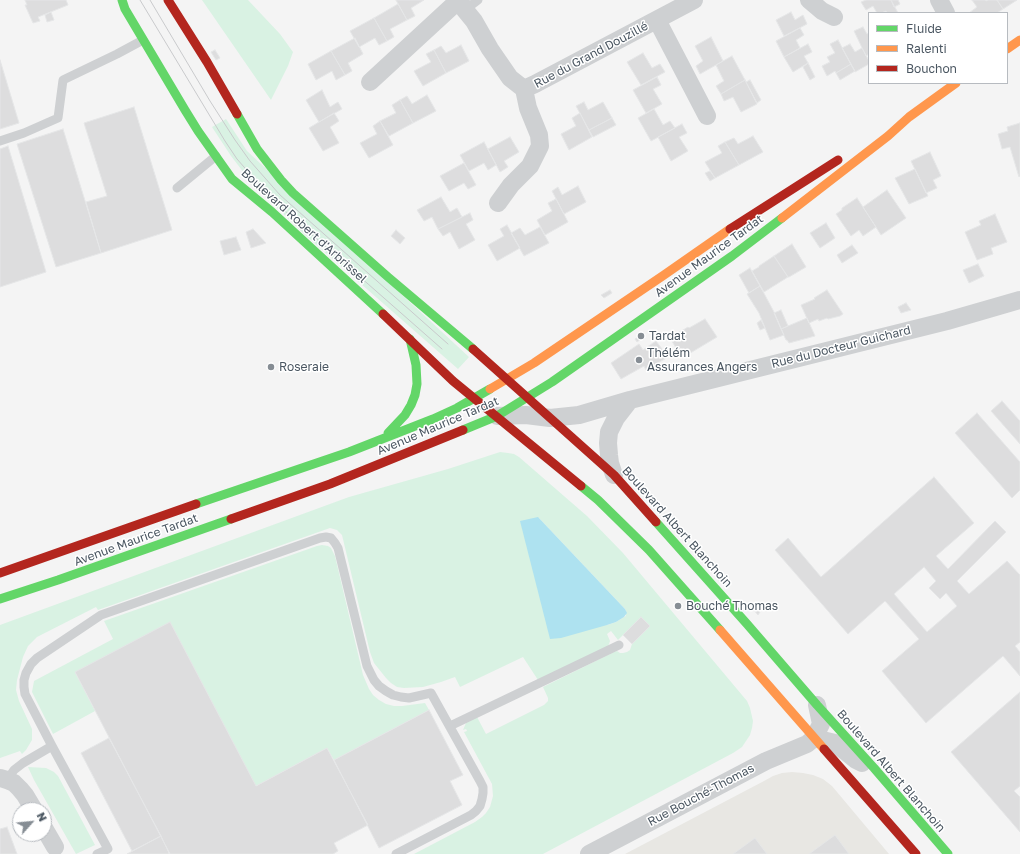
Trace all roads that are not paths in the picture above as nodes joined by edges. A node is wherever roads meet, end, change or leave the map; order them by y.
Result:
1 (122, 0) edge
2 (168, 0) edge
3 (694, 0) edge
4 (809, 0) edge
5 (939, 0) edge
6 (465, 2) edge
7 (945, 12) edge
8 (834, 17) dead end
9 (657, 20) junction
10 (144, 39) junction
11 (1020, 40) edge
12 (1008, 47) edge
13 (370, 82) dead end
14 (955, 84) edge
15 (524, 89) junction
16 (707, 116) dead end
17 (909, 117) junction
18 (871, 138) dead end
19 (0, 141) edge
20 (844, 155) dead end
21 (216, 156) junction
22 (177, 188) dead end
23 (498, 204) dead end
24 (1020, 300) edge
25 (410, 339) junction
26 (507, 379) junction
27 (519, 390) joint
28 (474, 397) junction
29 (527, 398) junction
30 (630, 400) junction
31 (497, 416) junction
32 (550, 418) junction
33 (381, 439) junction
34 (614, 475) junction
35 (0, 573) edge
36 (0, 599) edge
37 (618, 645) dead end
38 (817, 705) junction
39 (450, 726) junction
40 (814, 738) junction
41 (52, 746) junction
42 (874, 768) junction
43 (3, 779) edge
44 (29, 802) edge
45 (97, 854) edge
46 (396, 854) edge
47 (589, 854) edge
48 (916, 854) edge
49 (948, 854) edge

1 - 10 street, Boulevard Robert d'Arbrissel
2 - 26 street, Boulevard Robert d'Arbrissel
3 - 9 street, Rue du Grand Douzillé
4 - 8 street
5 - 7 street
6 - 13 street, Rue du Grand Douzillé
6 - 15 street, Rue du Grand Douzillé
9 - 15 street, Rue du Grand Douzillé
9 - 16 street, Rue du Grand Douzillé
10 - 19 lane
10 - 21 street, Boulevard Robert d'Arbrissel
11 - 12 street
14 - 17 street, Avenue Maurice Tardat
15 - 23 street, Rue du Grand Douzillé
17 - 18 street, Avenue Maurice Tardat
17 - 29 street, Avenue Maurice Tardat
20 - 26 street, Avenue Maurice Tardat
21 - 22 lane
21 - 25 street, Boulevard Robert d'Arbrissel
24 - 30 street, Rue du Docteur Guichard
25 - 28 street, Boulevard Robert d'Arbrissel
25 - 33 street
26 - 27 street, Boulevard Robert d'Arbrissel
26 - 28 street, Avenue Maurice Tardat
27 - 29 street, Boulevard Albert Blanchoin
28 - 31 street, Boulevard Robert d'Arbrissel
28 - 33 street, Avenue Maurice Tardat
29 - 31 street, Avenue Maurice Tardat
29 - 32 street, Boulevard Albert Blanchoin
30 - 32 street, Rue du Docteur Guichard
30 - 34 street
31 - 32 street, Rue du Docteur Guichard
31 - 36 street, Avenue Maurice Tardat
31 - 40 street
32 - 34 street, Boulevard Albert Blanchoin
33 - 35 street, Avenue Maurice Tardat
34 - 38 street, Boulevard Albert Blanchoin
37 - 39 lane
38 - 40 street
38 - 42 street, Boulevard Albert Blanchoin
39 - 41 lane
39 - 46 lane
40 - 42 street
40 - 47 street, Rue Bouché-Thomas
40 - 48 street
41 - 43 lane
41 - 45 lane
42 - 49 street, Boulevard Albert Blanchoin
43 - 44 street

